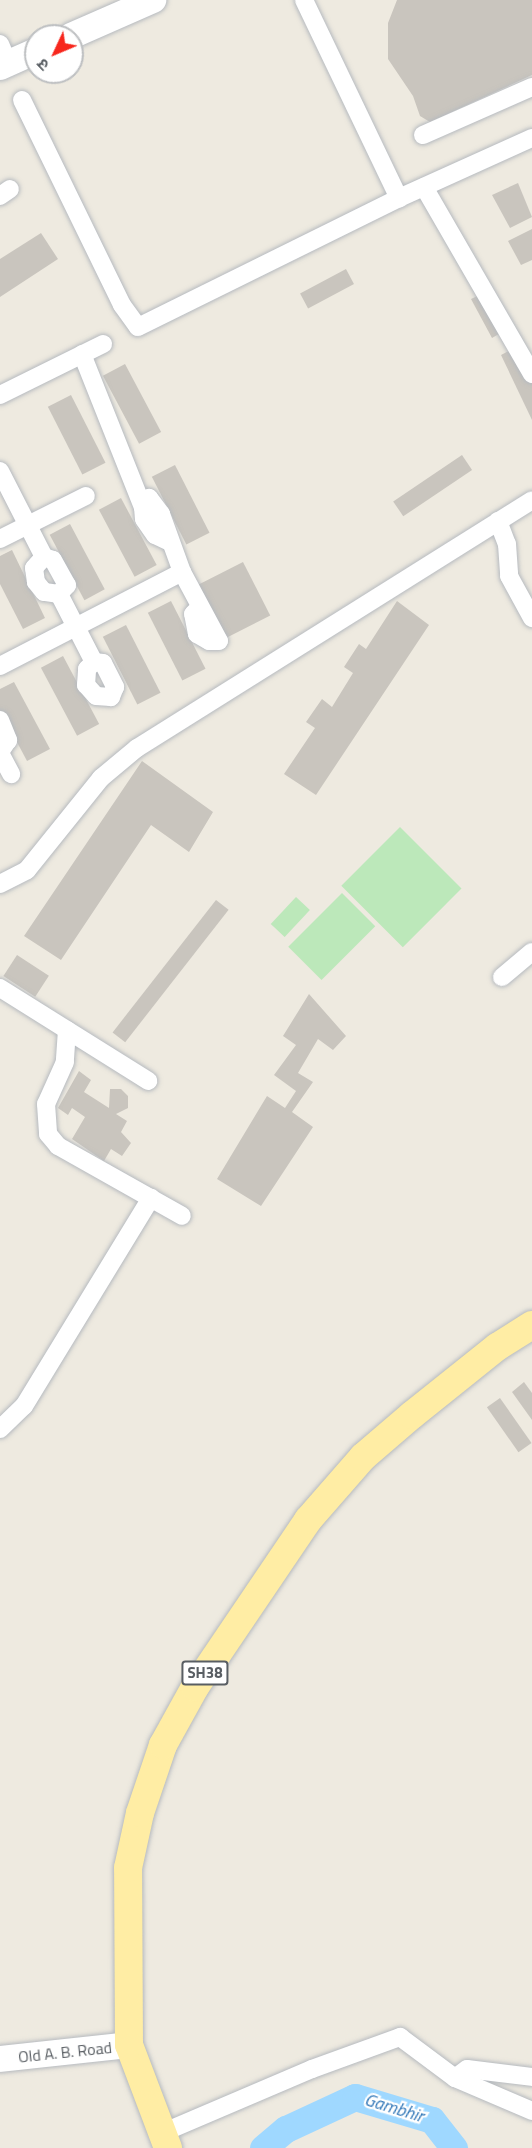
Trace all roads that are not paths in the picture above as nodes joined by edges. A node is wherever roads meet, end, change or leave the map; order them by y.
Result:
1 (153, 0) edge
2 (304, 0) edge
3 (84, 30) edge
4 (24, 54) edge
5 (3, 58) edge
6 (532, 87) edge
7 (22, 100) dead end
8 (423, 135) dead end
9 (532, 138) edge
10 (424, 186) junction
11 (399, 198) junction
12 (103, 344) dead end
13 (82, 354) junction
14 (532, 374) edge
15 (0, 395) edge
16 (0, 471) edge
17 (86, 496) dead end
18 (532, 500) edge
19 (498, 521) junction
20 (27, 525) junction
21 (0, 539) edge
22 (44, 557) junction
23 (182, 572) junction
24 (59, 594) junction
25 (200, 607) dead end
26 (532, 618) edge
27 (76, 627) junction
28 (94, 662) dead end
29 (0, 666) edge
30 (0, 720) edge
31 (0, 753) edge
32 (11, 774) dead end
33 (0, 884) edge
34 (532, 952) edge
35 (502, 977) dead end
36 (0, 988) edge
37 (67, 1030) junction
38 (148, 1081) dead end
39 (151, 1198) junction
40 (182, 1216) dead end
41 (532, 1325) edge
42 (0, 1429) edge
43 (129, 2045) junction
44 (0, 2060) edge
45 (532, 2077) edge
46 (455, 2078) junction
47 (532, 2111) edge
48 (165, 2141) edge

1 - 3 street
2 - 11 street
4 - 5 street
6 - 8 street
7 - 11 street
9 - 10 street
10 - 11 street
10 - 14 street
12 - 13 street
13 - 15 street
13 - 23 street
16 - 20 street
17 - 20 street
18 - 19 street
19 - 26 street
19 - 33 street
20 - 21 street
20 - 22 street
22 - 24 street
22 - 24 street
23 - 25 street
23 - 27 street
24 - 27 street
27 - 28 street
27 - 29 street
30 - 31 street
31 - 32 street
34 - 35 street
36 - 37 street
37 - 38 street
37 - 39 street
39 - 40 street
39 - 42 street
41 - 43 main road, SH38
43 - 44 street, Old A. B. Road
43 - 48 main road, SH38
45 - 46 street
46 - 47 street
46 - 48 street

